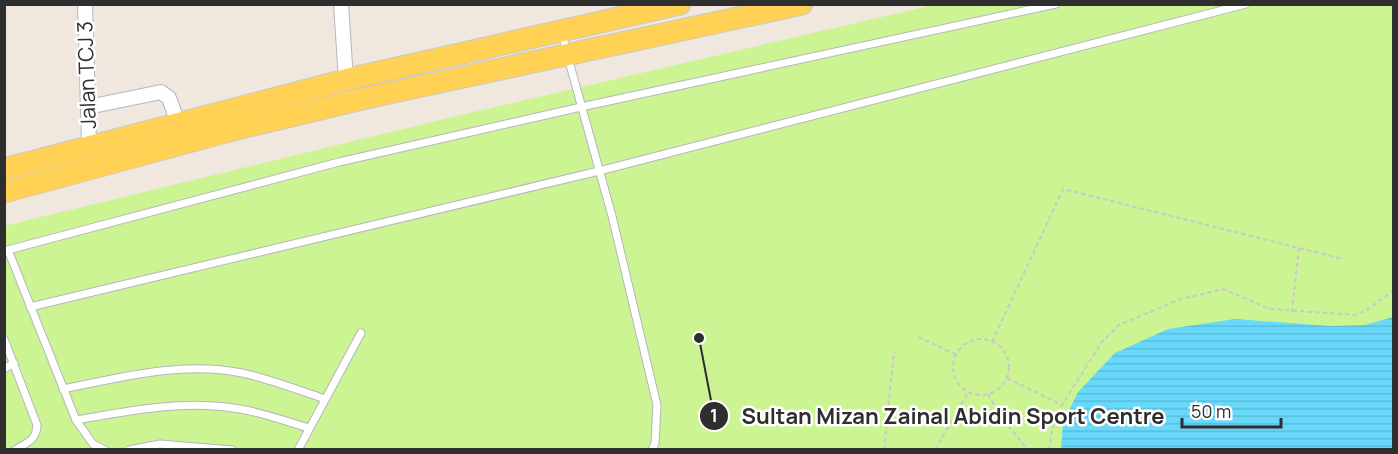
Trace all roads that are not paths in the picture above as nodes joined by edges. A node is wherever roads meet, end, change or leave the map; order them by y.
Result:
1 (85, 4) edge
2 (341, 4) edge
3 (680, 4) edge
4 (802, 4) edge
5 (1056, 4) edge
6 (1246, 4) edge
7 (562, 30) junction
8 (567, 54) junction
9 (346, 80) junction
10 (88, 107) junction
11 (581, 107) junction
12 (178, 123) junction
13 (89, 146) junction
14 (4, 169) edge
15 (599, 171) junction
16 (4, 192) edge
17 (6, 251) edge
18 (30, 307) junction
19 (361, 333) dead end
20 (4, 339) edge
21 (14, 363) junction
22 (4, 369) edge
23 (63, 389) junction
24 (325, 399) junction
25 (76, 420) junction
26 (309, 428) junction
27 (15, 450) edge
28 (105, 450) edge
29 (129, 450) edge
30 (232, 450) edge
31 (298, 450) edge
32 (652, 450) edge

1 - 10 street, Jalan TCJ 3
2 - 9 street
3 - 7 main road
4 - 8 main road
5 - 11 lane
6 - 15 lane
7 - 8 lane
7 - 9 main road
8 - 11 lane
8 - 16 main road
9 - 12 main road
10 - 12 street
10 - 13 street, Jalan TCJ 3
11 - 15 lane
11 - 17 lane
12 - 13 main road
13 - 14 main road
15 - 18 lane
15 - 32 lane
17 - 18 lane
18 - 23 lane
19 - 24 lane
20 - 21 lane
21 - 22 lane
21 - 27 lane
23 - 24 lane
23 - 25 lane
24 - 26 lane
25 - 26 lane
25 - 28 lane
26 - 31 lane
29 - 30 lane

